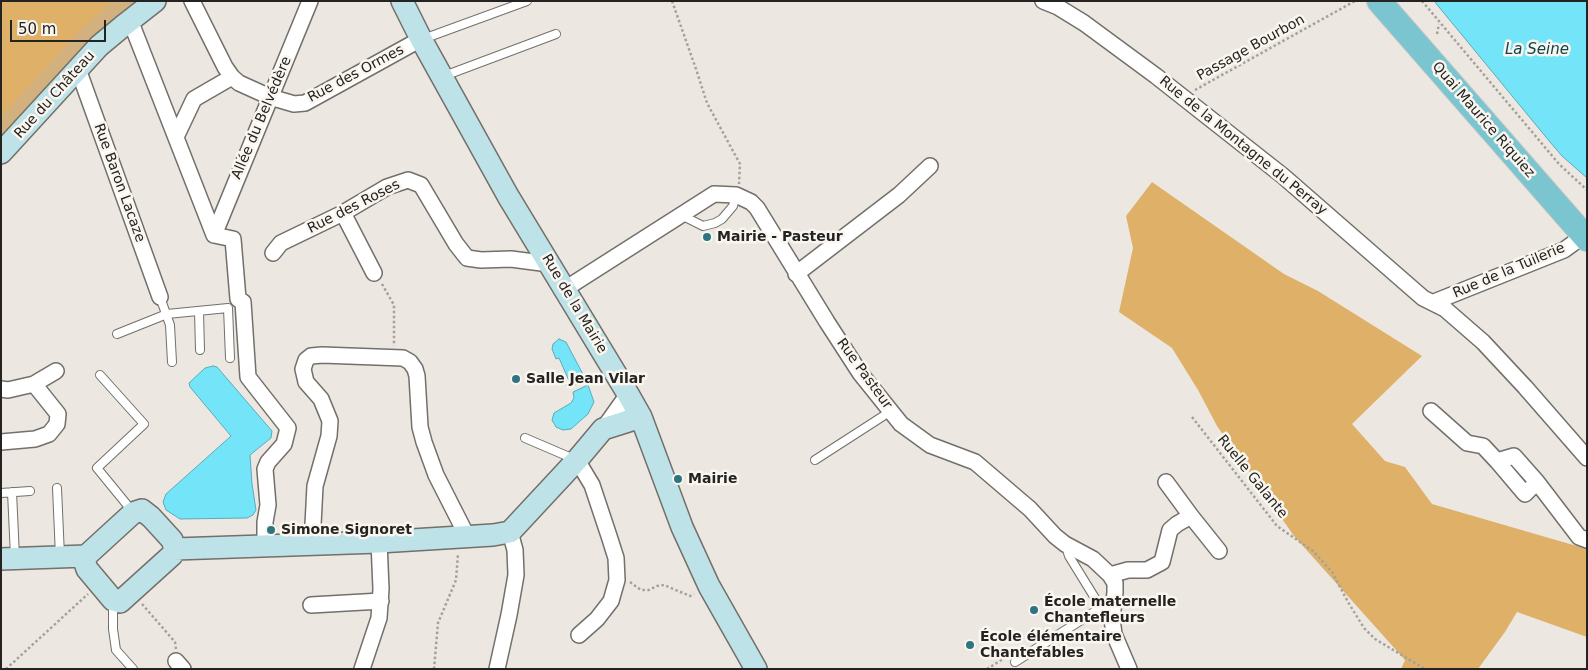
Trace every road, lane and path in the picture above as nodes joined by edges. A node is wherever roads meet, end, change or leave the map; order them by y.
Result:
1 (155, 1) edge
2 (192, 1) edge
3 (310, 1) edge
4 (402, 1) edge
5 (527, 1) edge
6 (672, 1) edge
7 (1043, 1) edge
8 (1355, 1) edge
9 (1379, 1) edge
10 (1422, 1) edge
11 (130, 20) junction
12 (1440, 23) junction
13 (556, 34) dead end
14 (1437, 34) dead end
15 (421, 39) junction
16 (78, 69) junction
17 (232, 77) junction
18 (442, 77) junction
19 (270, 97) junction
20 (1182, 98) junction
21 (176, 137) junction
22 (1, 152) edge
23 (930, 166) dead end
24 (1587, 190) edge
25 (736, 195) junction
26 (343, 213) junction
27 (681, 215) junction
28 (214, 235) junction
29 (1584, 236) edge
30 (273, 253) dead end
31 (549, 264) junction
32 (374, 273) joint
33 (796, 274) junction
34 (565, 289) junction
35 (160, 297) joint
36 (1434, 302) junction
37 (199, 311) junction
38 (167, 314) junction
39 (117, 334) dead end
40 (200, 350) dead end
41 (230, 358) dead end
42 (394, 358) junction
43 (172, 362) dead end
44 (56, 371) dead end
45 (100, 375) dead end
46 (34, 384) junction
47 (1, 389) edge
48 (628, 394) junction
49 (1431, 411) dead end
50 (891, 412) junction
51 (1192, 417) dead end
52 (641, 418) junction
53 (604, 429) junction
54 (525, 438) dead end
55 (1, 442) edge
56 (1587, 458) edge
57 (577, 460) junction
58 (815, 460) dead end
59 (1166, 482) dead end
60 (57, 488) dead end
61 (30, 491) dead end
62 (12, 492) junction
63 (1, 493) edge
64 (133, 513) junction
65 (1191, 516) junction
66 (510, 532) junction
67 (461, 537) junction
68 (1587, 540) edge
69 (379, 542) junction
70 (312, 544) junction
71 (1065, 544) junction
72 (265, 546) junction
73 (174, 549) junction
74 (1219, 551) dead end
75 (86, 556) junction
76 (60, 557) junction
77 (8, 559) edge
78 (1110, 575) junction
79 (617, 580) junction
80 (99, 584) junction
81 (708, 586) junction
82 (122, 596) junction
83 (381, 602) junction
84 (311, 605) dead end
85 (1107, 611) junction
86 (579, 635) dead end
87 (1015, 662) dead end
88 (180, 665) edge
89 (6, 669) edge
90 (133, 669) edge
91 (362, 669) edge
92 (434, 669) edge
93 (497, 669) edge
94 (756, 669) edge
95 (1129, 669) edge
96 (1425, 669) edge

1 - 11 street, Rue du Château
2 - 17 street, Rue des Ormes
3 - 19 street, Allée du Belvédère
4 - 15 street, Rue de la Mairie
5 - 15 lane
6 - 25 path
7 - 20 street, Rue de la Montagne du Perray
8 - 20 path, Passage Bourbon
9 - 29 main road, Quai Maurice Riquiez
10 - 12 path
11 - 16 street, Rue du Château
11 - 21 street
12 - 14 path
12 - 24 path
13 - 18 lane
15 - 18 street, Rue de la Mairie
15 - 19 street, Rue des Ormes
16 - 22 street, Rue du Château
16 - 35 street, Rue Baron Lacaze
17 - 19 street, Rue des Ormes
17 - 21 street
18 - 31 street, Rue de la Mairie
19 - 28 street, Allée du Belvédère
20 - 36 street, Rue de la Montagne du Perray
21 - 28 street
23 - 33 street
25 - 27 street
25 - 27 lane
25 - 33 street, Rue Pasteur
26 - 30 street, Rue des Roses
26 - 31 street, Rue des Roses
26 - 32 street
27 - 34 street
28 - 72 street
29 - 36 street, Rue de la Tuilerie
31 - 34 street, Rue de la Mairie
32 - 42 path
33 - 50 street, Rue Pasteur
34 - 48 street, Rue de la Mairie
35 - 38 lane
36 - 56 street, Rue de la Montagne du Perray
37 - 38 lane
37 - 40 lane
37 - 41 lane
38 - 39 lane
38 - 43 lane
42 - 67 street
42 - 70 street
44 - 46 street
45 - 64 lane
46 - 47 street
46 - 55 street
48 - 52 street, Rue de la Mairie
48 - 53 street
49 - 68 street
50 - 58 lane
50 - 71 street, Rue Pasteur
51 - 96 path, Ruelle Galante
52 - 53 street
52 - 81 street, Rue de la Mairie
53 - 57 street
54 - 57 lane
57 - 66 street
57 - 79 street
59 - 65 street
60 - 76 lane
61 - 62 lane
62 - 63 lane
62 - 77 lane
64 - 73 street
64 - 75 street
65 - 74 street
65 - 78 street
66 - 67 street
66 - 93 street
67 - 69 street
67 - 92 path
69 - 70 street
69 - 83 street
70 - 72 street
71 - 78 street, Rue Pasteur
71 - 85 lane
72 - 73 street
73 - 82 street
75 - 76 street
75 - 80 street
76 - 77 street
78 - 85 street
79 - 81 path
79 - 86 street
80 - 82 street
80 - 89 path
81 - 94 street, Rue de la Mairie
82 - 88 path
82 - 90 lane
83 - 84 street
83 - 91 street
85 - 87 lane
85 - 95 street

